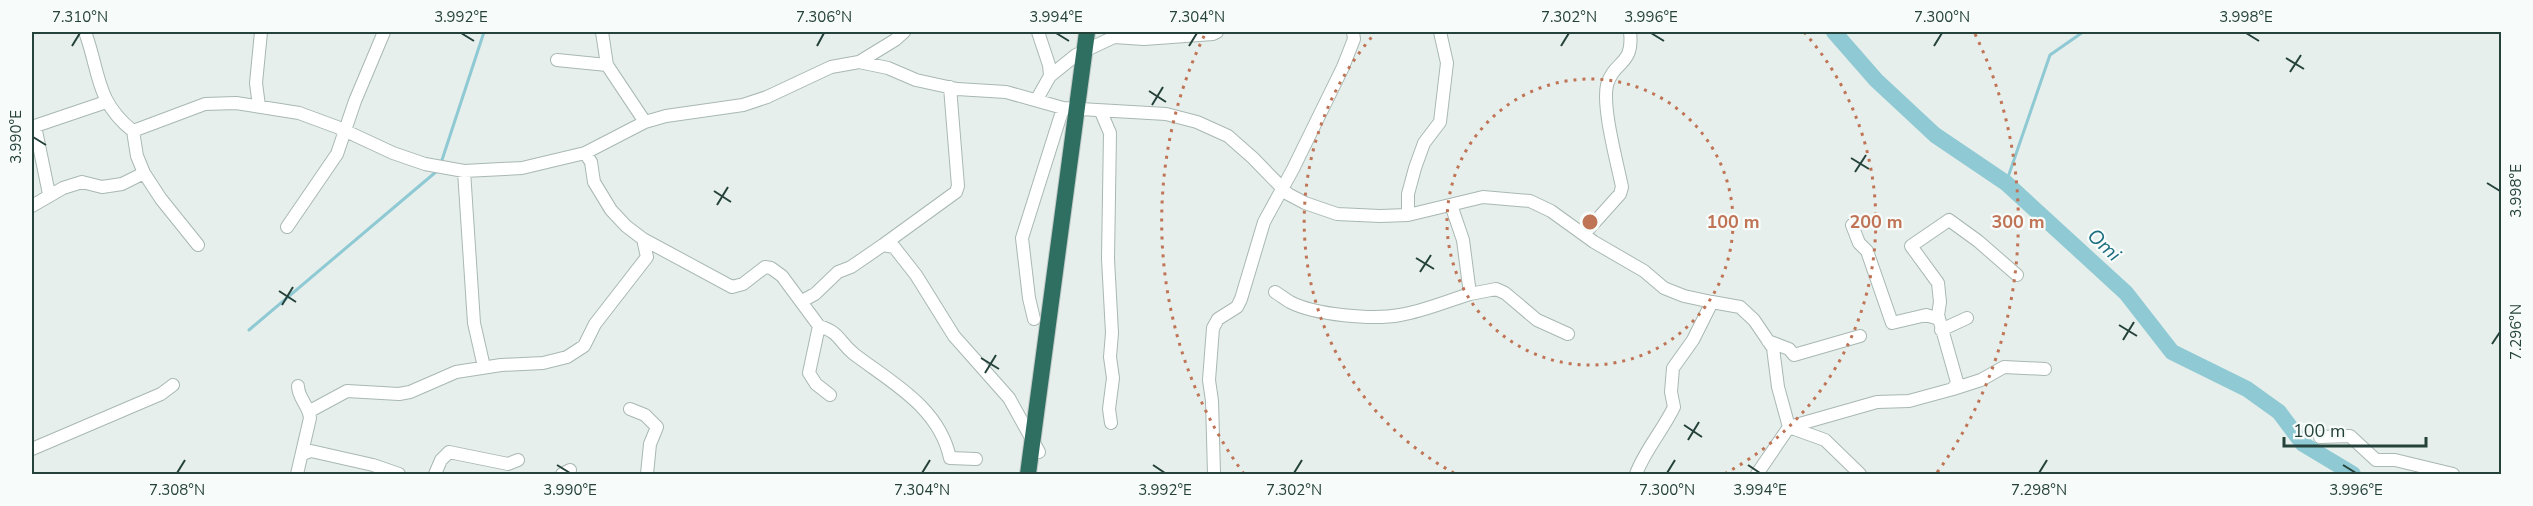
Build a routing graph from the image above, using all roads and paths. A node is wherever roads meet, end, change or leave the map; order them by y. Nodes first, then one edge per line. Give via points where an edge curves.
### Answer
1 (85, 32) edge
2 (261, 32) edge
3 (384, 32) edge
4 (602, 32) edge
5 (904, 32) edge
6 (1038, 32) edge
7 (1088, 32) edge
8 (1218, 32) edge
9 (1353, 32) edge
10 (1440, 32) edge
11 (1630, 32) edge
12 (1076, 55) junction
13 (557, 60) dead end
14 (859, 62) junction
15 (607, 65) junction
16 (1050, 76) junction
17 (950, 87) junction
18 (1037, 99) junction
19 (106, 102) junction
20 (259, 106) junction
21 (1063, 108) junction
22 (1101, 112) junction
23 (645, 122) junction
24 (133, 131) junction
25 (346, 132) junction
26 (585, 153) junction
27 (464, 171) junction
28 (144, 173) junction
29 (1282, 187) junction
30 (49, 194) junction
31 (1451, 205) junction
32 (32, 206) edge
33 (1408, 215) junction
34 (1852, 225) dead end
35 (287, 227) dead end
36 (1585, 233) junction
37 (643, 239) junction
38 (198, 244) dead end
39 (883, 245) junction
40 (2017, 275) dead end
41 (1275, 291) dead end
42 (1470, 294) junction
43 (802, 301) junction
44 (1712, 302) junction
45 (1034, 318) dead end
46 (1967, 318) dead end
47 (1940, 325) junction
48 (819, 326) junction
49 (1568, 334) dead end
50 (1860, 336) dead end
51 (1768, 341) junction
52 (484, 367) junction
53 (2045, 369) dead end
54 (172, 385) dead end
55 (298, 386) dead end
56 (1953, 389) junction
57 (830, 395) dead end
58 (630, 409) dead end
59 (310, 411) junction
60 (1111, 423) dead end
61 (1789, 427) junction
62 (2320, 437) dead end
63 (32, 450) edge
64 (1040, 452) dead end
65 (303, 454) junction
66 (976, 459) dead end
67 (518, 460) dead end
68 (297, 474) edge
69 (399, 474) edge
70 (435, 474) edge
71 (647, 474) edge
72 (1028, 474) edge
73 (1214, 474) edge
74 (1636, 474) edge
75 (1757, 474) edge
76 (1860, 474) edge
77 (2453, 474) edge

1 - 19 street
2 - 20 street via 256,83
3 - 25 street
4 - 15 street
5 - 14 street
6 - 16 street
7 - 12 street
7 - 72 highway
8 - 12 street via 1158,39 1114,37
9 - 29 street via 1343,67
10 - 33 street via 1447,63 1440,122 1424,143 1415,168 1408,194
11 - 36 street via 1628,57 1612,73 1607,86 1607,118 1622,187
12 - 16 street
13 - 15 street
14 - 17 street
14 - 23 street via 831,67 742,105
15 - 23 street
16 - 18 street
17 - 18 street
17 - 39 street via 956,192
18 - 21 street
19 - 24 street
19 - 30 street via 35,126
20 - 24 street via 205,104
20 - 25 street via 299,113
21 - 22 street
21 - 45 street via 1022,238
22 - 29 street via 1166,114 1197,122 1228,136
22 - 60 street via 1110,133
23 - 26 street
24 - 28 street via 136,156
25 - 27 street via 403,157
25 - 35 street via 337,154
26 - 27 street via 522,168
26 - 37 street via 591,162 594,182 611,210
27 - 52 street via 474,323
28 - 30 street via 122,184 102,187 82,182
28 - 38 street via 160,199
29 - 33 street via 1305,203 1337,214
29 - 73 street via 1264,222 1241,299 1213,328 1209,380
30 - 32 street
31 - 33 street
31 - 36 street via 1483,197 1530,201
31 - 42 street via 1463,240
34 - 47 street via 1867,251 1892,323 1926,315
36 - 44 street via 1665,288
37 - 43 street via 732,287 765,267 771,268
37 - 52 street via 647,257 577,352 543,363
39 - 43 street via 838,272
39 - 64 street via 894,247 905,260 954,336 1009,398
40 - 47 street via 1949,220 1911,246 1938,283
41 - 42 street via 1291,303 1366,317 1399,316
42 - 49 street via 1496,289 1537,320
43 - 48 street
44 - 51 street via 1740,308
44 - 74 street via 1694,340 1673,368 1674,407
46 - 47 street
47 - 56 street via 1957,382
48 - 57 street via 808,373
48 - 66 street via 834,331 852,352 922,406 947,444 950,458
50 - 51 street via 1794,355
51 - 61 street via 1773,348
52 - 59 street via 443,376 410,392 347,391
53 - 56 street via 2004,367
54 - 63 street via 161,394
55 - 59 street
56 - 61 street via 1909,400 1877,402
58 - 71 street via 645,415 657,427 650,444
59 - 65 street
61 - 75 street
61 - 76 street via 1825,440
62 - 77 street via 2350,436 2376,460 2396,460
65 - 68 street
65 - 69 street via 311,451
67 - 70 street via 508,464 449,452

